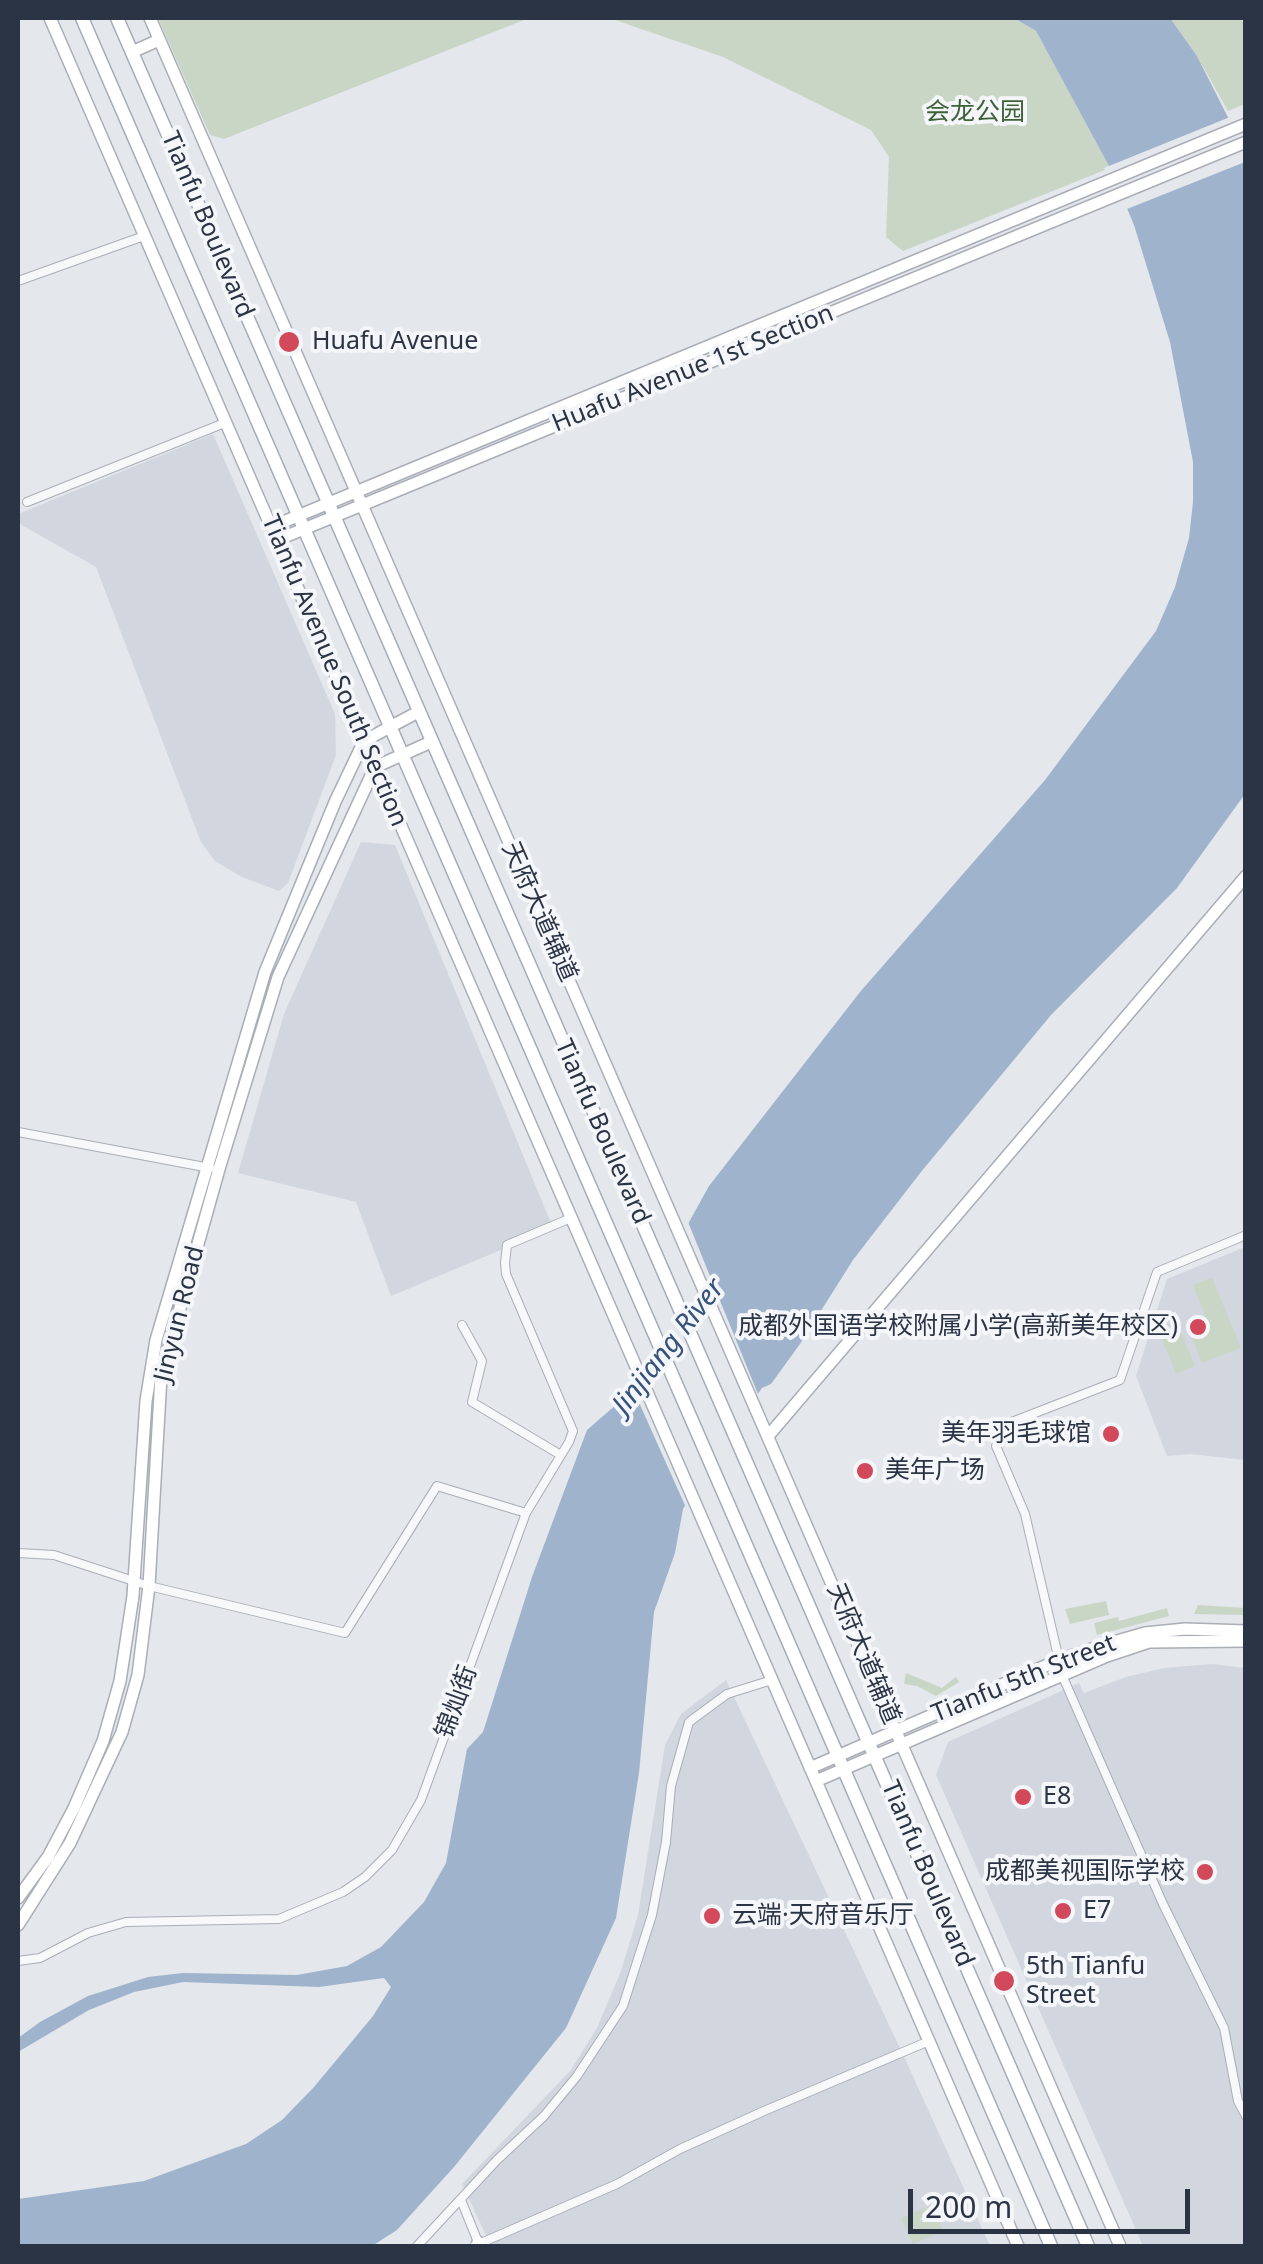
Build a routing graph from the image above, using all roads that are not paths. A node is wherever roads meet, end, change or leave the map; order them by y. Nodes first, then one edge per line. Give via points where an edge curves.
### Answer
1 (50, 18) edge
2 (81, 18) edge
3 (117, 18) edge
4 (150, 18) edge
5 (159, 40) junction
6 (132, 52) junction
7 (1246, 124) edge
8 (1246, 142) edge
9 (144, 236) junction
10 (18, 282) edge
11 (226, 422) junction
12 (356, 492) junction
13 (28, 502) dead end
14 (362, 505) junction
15 (331, 510) junction
16 (301, 522) junction
17 (271, 527) junction
18 (277, 540) junction
19 (418, 712) junction
20 (389, 725) junction
21 (364, 742) junction
22 (431, 742) junction
23 (402, 755) junction
24 (375, 767) junction
25 (1246, 876) edge
26 (18, 1132) edge
27 (212, 1168) junction
28 (571, 1218) junction
29 (1246, 1235) edge
30 (462, 1324) dead end
31 (768, 1435) junction
32 (559, 1454) junction
33 (526, 1513) junction
34 (18, 1552) edge
35 (134, 1580) junction
36 (149, 1586) junction
37 (1246, 1631) edge
38 (1246, 1641) edge
39 (1058, 1660) junction
40 (1062, 1675) junction
41 (772, 1680) junction
42 (896, 1731) junction
43 (869, 1742) junction
44 (902, 1744) junction
45 (838, 1756) junction
46 (875, 1756) junction
47 (810, 1768) junction
48 (844, 1770) junction
49 (816, 1782) junction
50 (18, 1898) edge
51 (18, 1925) edge
52 (18, 1961) edge
53 (929, 2041) junction
54 (1246, 2116) edge
55 (460, 2200) junction
56 (478, 2245) edge
57 (418, 2246) edge
58 (1018, 2246) edge
59 (1051, 2246) edge
60 (1088, 2246) edge
61 (1120, 2246) edge

1 - 9 street, Tianfu Avenue South Section
2 - 16 main road, Tianfu Boulevard
3 - 6 main road, Tianfu Boulevard
4 - 5 street, 天府大道辅道
5 - 6 street
5 - 12 street, 天府大道辅道
6 - 15 main road, Tianfu Boulevard
7 - 12 street
8 - 14 street, Huafu Avenue 1st Section
9 - 10 street
9 - 11 street, Tianfu Avenue South Section
11 - 13 street
11 - 17 street, Tianfu Avenue South Section
12 - 14 street, 天府大道辅道
12 - 15 street
14 - 15 street, Huafu Avenue 1st Section
14 - 31 street, 天府大道辅道
15 - 16 street
15 - 19 main road, Tianfu Boulevard
16 - 17 street
16 - 18 street
16 - 20 main road, Tianfu Boulevard
17 - 18 street, Tianfu Avenue South Section
18 - 21 street, Tianfu Avenue South Section
19 - 20 street
19 - 22 main road, Tianfu Boulevard
20 - 21 street
20 - 23 main road, Tianfu Boulevard
21 - 24 street, Tianfu Avenue South Section
21 - 27 street, Jinyun Road via 277,938
22 - 23 street
22 - 43 main road, Tianfu Boulevard
23 - 24 street
23 - 45 main road, Tianfu Boulevard
24 - 27 street, Jinyun Road via 278,976
24 - 28 street, Tianfu Avenue South Section
25 - 31 street
26 - 27 street
27 - 35 street, Jinyun Road via 156,1340
27 - 36 street, Jinyun Road via 162,1376
28 - 32 street, 锦灿街 via 507,1245 506,1263 572,1431
28 - 41 street, Tianfu Avenue South Section
29 - 39 street via 1157,1272 1120,1380 1004,1425 996,1446 1025,1514
30 - 32 street via 482,1361 472,1402
31 - 42 street, 天府大道辅道
32 - 33 street, 锦灿街
33 - 36 street via 437,1486 345,1632
33 - 52 street, 锦灿街 via 421,1800 392,1850 365,1877 279,1919 126,1922
34 - 35 street via 54,1555
35 - 36 street
35 - 50 street, Jinyun Road via 120,1681 103,1741 57,1840
36 - 51 street, Jinyun Road via 138,1675 122,1732 70,1843
37 - 39 street, Tianfu 5th Street via 1145,1633
38 - 40 street, Tianfu 5th Street via 1149,1642
39 - 42 street, Tianfu 5th Street
40 - 44 street, Tianfu 5th Street
40 - 54 street via 1224,2028
41 - 47 street
41 - 55 street via 727,1694 688,1722 652,1915 623,2006 544,2116
42 - 43 street, Tianfu 5th Street
42 - 44 street, 天府大道辅道
43 - 45 street, Tianfu 5th Street
43 - 46 main road, Tianfu Boulevard
44 - 46 street, Tianfu 5th Street
44 - 61 street, 天府大道辅道
45 - 47 street, Tianfu 5th Street
45 - 48 main road, Tianfu Boulevard
46 - 48 street, Tianfu 5th Street
46 - 60 main road, Tianfu Boulevard
47 - 49 street
48 - 49 street, Tianfu 5th Street
48 - 59 main road, Tianfu Boulevard
49 - 53 street
53 - 56 street
53 - 58 street
55 - 56 street
55 - 57 street

